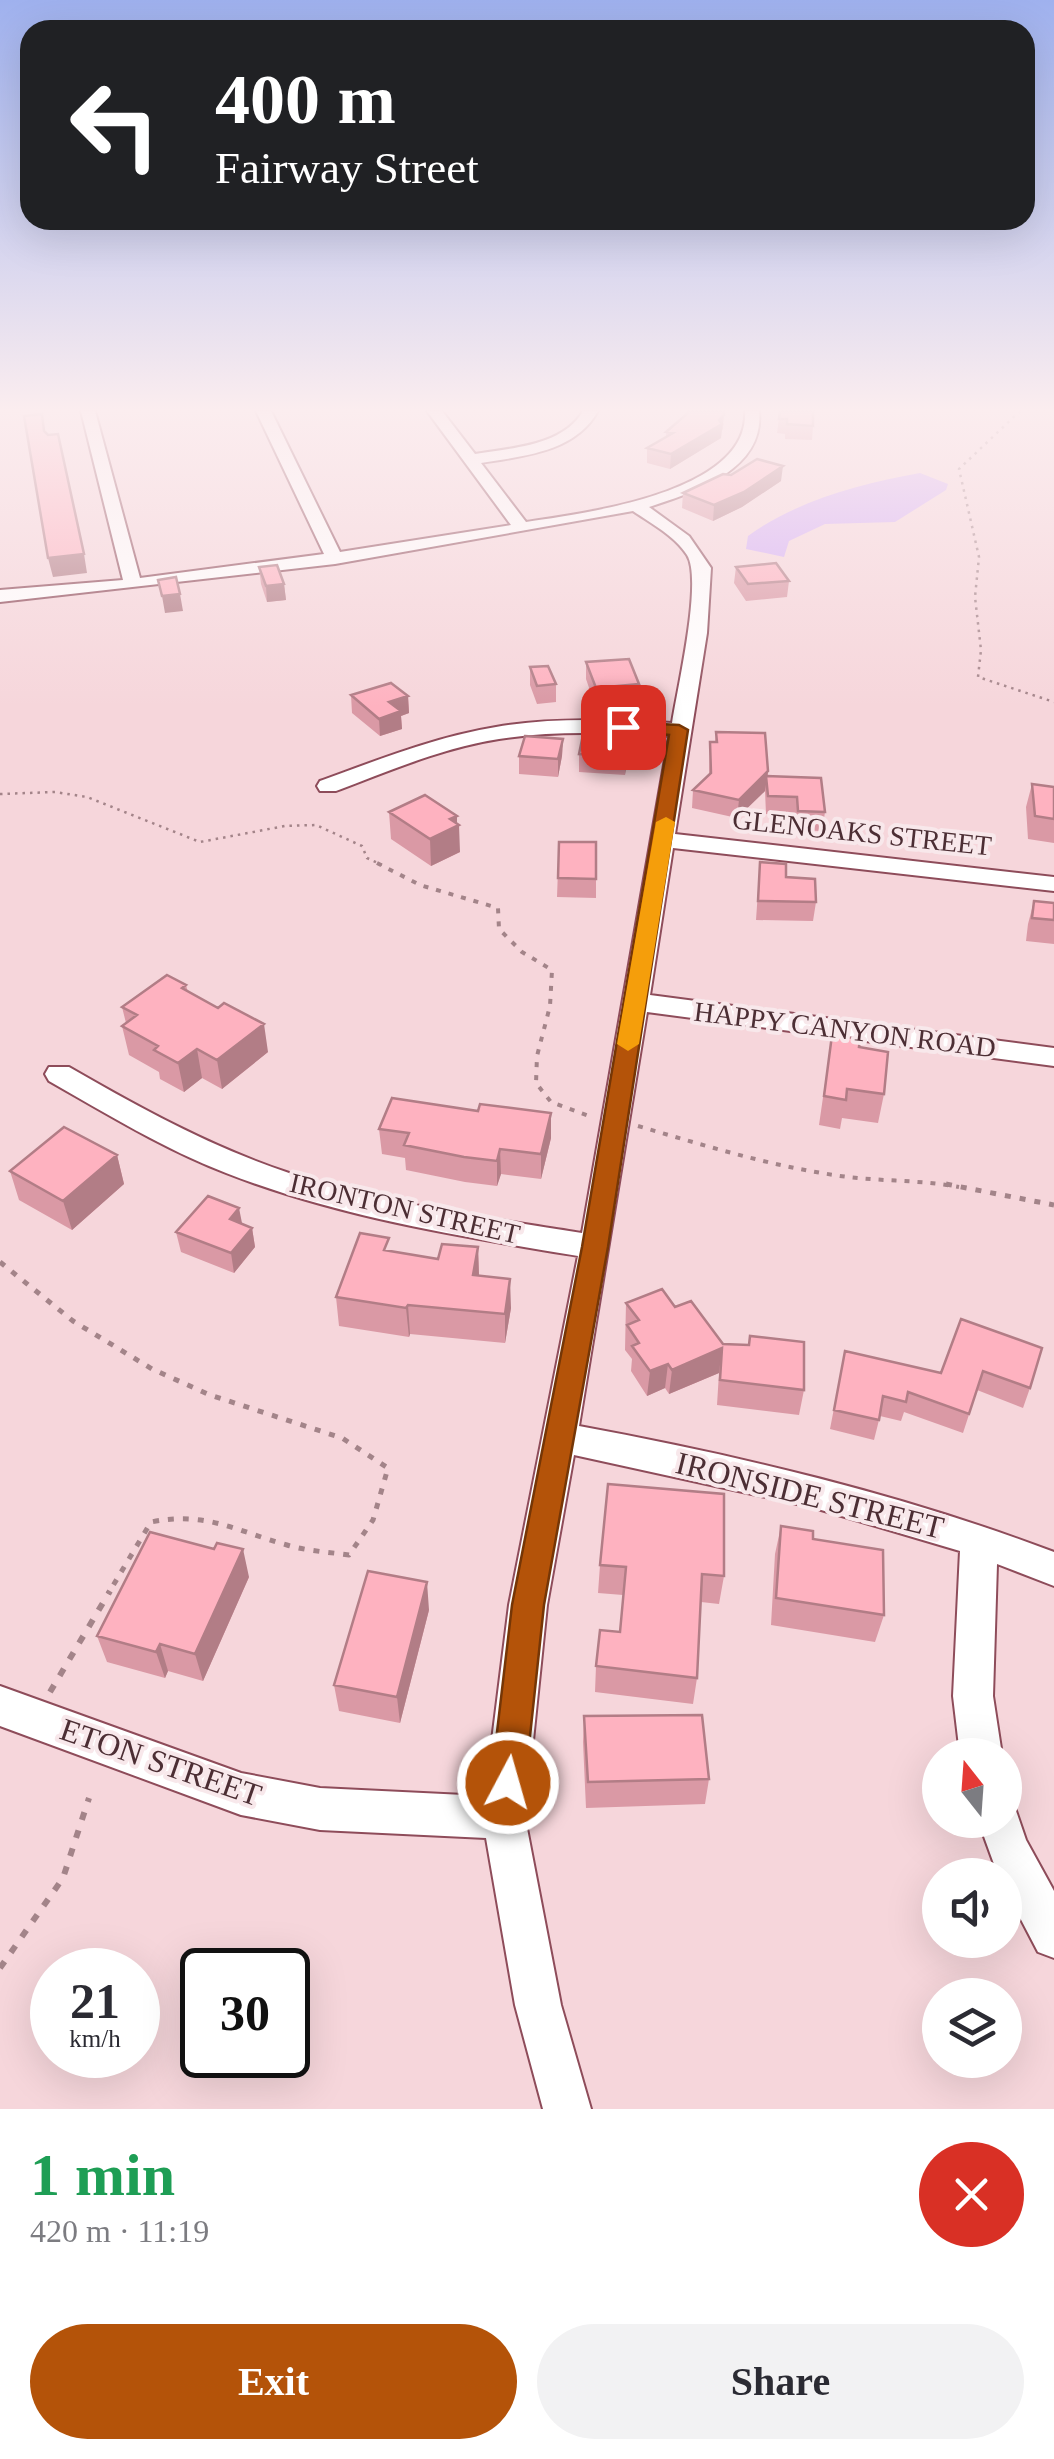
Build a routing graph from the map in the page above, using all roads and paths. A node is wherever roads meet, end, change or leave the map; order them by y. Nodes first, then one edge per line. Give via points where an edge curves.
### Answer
1 (114, 509) edge
2 (312, 509) edge
3 (508, 509) edge
4 (617, 509) edge
5 (640, 509) edge
6 (968, 509) edge
7 (522, 528) junction
8 (336, 558) junction
9 (133, 584) junction
10 (0, 596) edge
11 (1054, 702) edge
12 (679, 730) junction
13 (328, 786) dead end
14 (0, 794) edge
15 (663, 840) junction
16 (1054, 884) edge
17 (637, 1002) junction
18 (1054, 1057) edge
19 (59, 1074) dead end
20 (603, 1118) junction
21 (1054, 1204) edge
22 (595, 1247) junction
23 (0, 1262) edge
24 (562, 1438) junction
25 (979, 1539) junction
26 (1054, 1570) edge
27 (50, 1692) dead end
28 (0, 1706) edge
29 (979, 1738) edge
30 (89, 1798) dead end
31 (504, 1818) junction
32 (1004, 1838) edge
33 (1054, 1936) edge
34 (0, 1968) edge
35 (567, 2109) edge

1 - 9 street
2 - 8 street
3 - 7 street
4 - 7 street
5 - 12 street via 681,538 702,568
6 - 11 path via 979,557 978,677
7 - 8 street
8 - 9 street
9 - 10 street
12 - 13 street via 596,726 496,733
12 - 15 street
14 - 20 path via 87,796 200,842 316,825 420,885 498,908 499,929 552,970 548,1017 532,1070 535,1086 553,1104
15 - 16 street, GLENOAKS STREET
15 - 17 street
17 - 18 street, HAPPY CANYON ROAD
17 - 20 street
19 - 22 street, IRONTON STREET via 238,1166 313,1190
20 - 21 path via 838,1176 930,1181
20 - 22 street
22 - 24 street
23 - 27 path via 60,1311 184,1384 331,1430 388,1468 373,1520 350,1555 287,1546 218,1518 176,1515 151,1522
24 - 25 street, IRONSIDE STREET via 854,1501
24 - 31 street via 528,1605
25 - 26 street, IRONSIDE STREET
25 - 29 street via 973,1696
28 - 31 street, ETON STREET via 241,1794 320,1809
30 - 34 path via 63,1878
31 - 35 street via 538,2004
32 - 33 street

